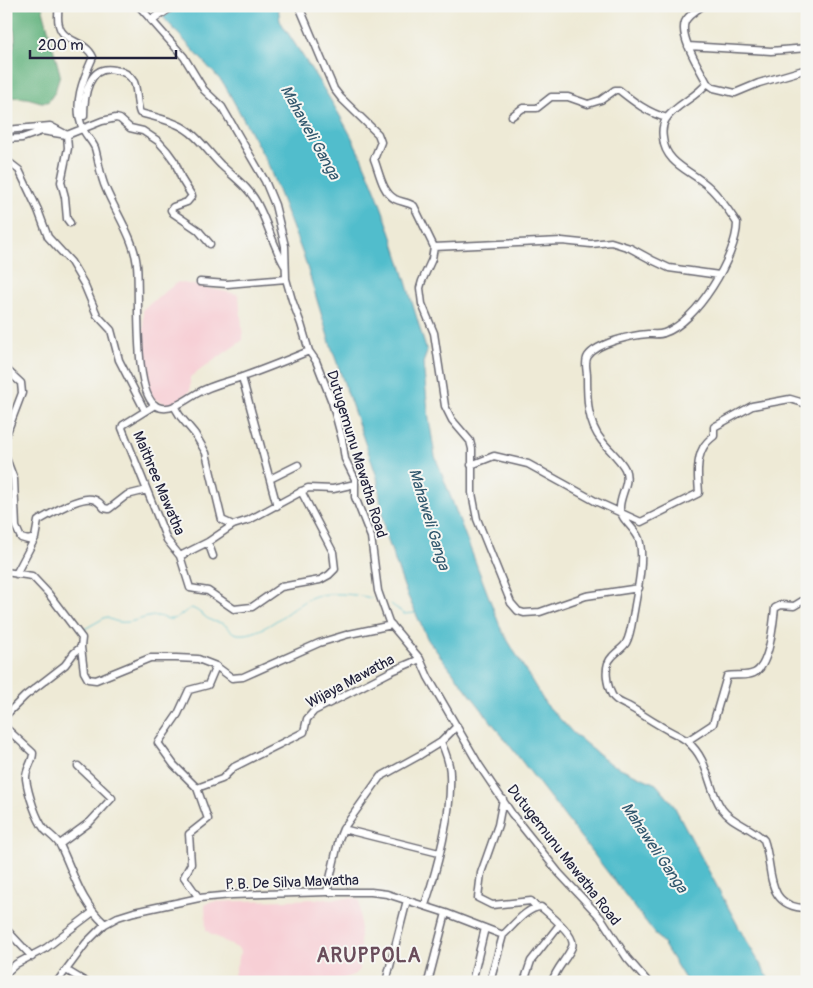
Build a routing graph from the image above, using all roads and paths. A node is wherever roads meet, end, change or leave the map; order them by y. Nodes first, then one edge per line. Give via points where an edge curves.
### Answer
1 (59, 6) edge
2 (139, 6) edge
3 (172, 6) edge
4 (299, 6) edge
5 (702, 6) edge
6 (155, 18) junction
7 (688, 46) junction
8 (807, 48) edge
9 (807, 69) edge
10 (707, 83) junction
11 (512, 116) dead end
12 (667, 118) junction
13 (6, 130) edge
14 (84, 130) junction
15 (67, 135) junction
16 (6, 139) edge
17 (6, 160) edge
18 (70, 223) dead end
19 (210, 244) dead end
20 (434, 247) junction
21 (287, 268) junction
22 (719, 275) junction
23 (286, 279) junction
24 (200, 282) dead end
25 (309, 351) junction
26 (6, 368) edge
27 (242, 377) junction
28 (807, 404) edge
29 (155, 405) junction
30 (174, 406) junction
31 (145, 412) junction
32 (6, 435) edge
33 (6, 458) edge
34 (298, 465) dead end
35 (471, 465) junction
36 (270, 479) junction
37 (355, 484) junction
38 (147, 490) junction
39 (302, 491) junction
40 (277, 506) junction
41 (621, 511) junction
42 (222, 520) junction
43 (233, 525) junction
44 (220, 532) junction
45 (35, 538) junction
46 (208, 542) junction
47 (180, 556) junction
48 (213, 556) dead end
49 (6, 572) edge
50 (16, 574) junction
51 (639, 588) junction
52 (807, 598) edge
53 (392, 625) junction
54 (81, 646) junction
55 (420, 659) junction
56 (216, 666) junction
57 (6, 714) edge
58 (457, 726) junction
59 (6, 728) edge
60 (687, 741) junction
61 (441, 742) junction
62 (78, 766) dead end
63 (197, 788) junction
64 (503, 799) junction
65 (343, 829) junction
66 (60, 844) junction
67 (439, 853) junction
68 (328, 892) junction
69 (199, 898) junction
70 (407, 900) junction
71 (425, 905) junction
72 (536, 907) junction
73 (807, 908) edge
74 (93, 912) junction
75 (446, 913) junction
76 (105, 924) junction
77 (560, 924) junction
78 (485, 928) junction
79 (6, 929) edge
80 (503, 935) junction
81 (32, 957) junction
82 (66, 970) junction
83 (6, 973) edge
84 (57, 982) edge
85 (86, 982) edge
86 (386, 982) edge
87 (428, 982) edge
88 (472, 982) edge
89 (490, 982) edge
90 (524, 982) edge
91 (552, 982) edge
92 (648, 982) edge

1 - 14 street via 57,18 61,31 90,50 93,56 81,83 79,100
2 - 6 street, Dutugemunu Mawatha Road
3 - 6 main road
4 - 20 street via 334,89 378,134 381,142 374,159 388,192 395,199 414,206
5 - 7 street via 686,21 683,30
6 - 21 street, Dutugemunu Mawatha Road via 204,90 222,107 268,188 285,246
7 - 8 street via 771,51
7 - 10 street
9 - 10 street via 735,93
10 - 12 street
11 - 12 street via 524,108 537,108 551,97 568,97 588,104 619,90 641,107
12 - 22 street via 663,140 669,157 710,187 737,224 732,246
13 - 15 street via 50,126
14 - 15 street
14 - 19 street via 116,118 158,141 175,162 192,196 187,202 173,207 173,213 198,230
14 - 21 street via 86,89 96,74 110,68 124,71 134,82 140,113 184,128 250,192
14 - 29 street via 95,148 105,188 134,248 142,380 147,396
15 - 16 street via 42,131
15 - 18 street via 68,148 61,182
17 - 31 street via 19,170 48,237 71,262 97,315 111,330 119,360
20 - 22 street via 611,242 669,268
20 - 35 street via 422,281 422,304 434,333 445,406 470,441
21 - 23 street, Dutugemunu Mawatha Road
22 - 41 street via 693,313 678,326 662,334 633,336 600,347 586,360 587,399 592,423 600,439 625,470 627,479
23 - 24 street via 227,284
23 - 25 street, Dutugemunu Mawatha Road
25 - 27 street
25 - 37 street, Dutugemunu Mawatha Road via 332,402 345,459
26 - 32 street via 21,383 22,393
27 - 30 street via 205,388
27 - 36 street
28 - 41 street via 790,399 752,406 736,414 714,428 714,436 702,449 699,493 640,522
29 - 30 street via 161,408
29 - 31 street, Maithree Mawatha
30 - 42 street via 206,453
31 - 38 street, Maithree Mawatha via 122,428
33 - 45 street via 14,479 17,533 20,538
34 - 36 street
35 - 41 street via 494,456 528,464 595,501
35 - 51 street via 477,519 510,603 518,611 540,612 586,596
36 - 40 street
37 - 39 street
37 - 53 street, Dutugemunu Mawatha Road via 355,497 371,536 378,590
38 - 45 street via 127,495 110,509 94,499 85,498 38,521
38 - 47 street, Maithree Mawatha via 167,540
39 - 40 street
39 - 47 street, Maithree Mawatha via 333,552 335,569 320,580 282,587 252,607 234,609 208,591 190,588
40 - 43 street
41 - 51 street via 639,540
42 - 43 street
42 - 44 street
43 - 44 street
44 - 46 street
45 - 50 street
46 - 47 street
46 - 48 street
49 - 50 street
50 - 54 street via 32,576 48,593 82,638
51 - 60 street via 626,644 610,659 608,685 614,698
52 - 60 street via 794,606 775,608 771,640 761,668 753,674 727,676 713,724
53 - 55 street, Dutugemunu Mawatha Road
53 - 56 street via 318,643 243,676 232,678
54 - 56 street via 88,679 96,680 150,658 198,660
54 - 57 street via 65,665
55 - 58 street, Dutugemunu Mawatha Road
55 - 63 street, Wijaya Mawatha via 314,711 307,718 304,732 234,767 222,779
56 - 63 street via 208,685 189,690 178,714 158,743
58 - 61 street
58 - 64 street, Dutugemunu Mawatha Road
59 - 66 street via 33,753 26,772 29,794 44,828
60 - 73 street via 705,763 722,809 764,840 770,876 779,895 792,906
61 - 65 street via 380,777
61 - 67 street via 448,757 450,775
62 - 66 street via 112,798 90,822
63 - 69 street via 208,819 189,834 191,864 184,877
64 - 72 street via 498,825 481,873 478,898 492,905 531,901
64 - 92 street, Dutugemunu Mawatha Road
65 - 67 street
65 - 68 street
66 - 74 street via 77,886
67 - 71 street
68 - 69 street, P. B. De Silva Mawatha
68 - 70 street, P. B. De Silva Mawatha via 371,892
69 - 76 street, P. B. De Silva Mawatha via 134,912
70 - 71 street, P. B. De Silva Mawatha
70 - 86 street
71 - 75 street, P. B. De Silva Mawatha
72 - 77 street via 541,907
72 - 80 street
74 - 76 street
74 - 81 street
75 - 78 street, P. B. De Silva Mawatha
75 - 87 street
76 - 82 street, P. B. De Silva Mawatha
77 - 90 street via 531,961
77 - 91 street via 573,940 573,945
78 - 80 street, P. B. De Silva Mawatha
78 - 88 street
79 - 81 street
80 - 89 street
81 - 83 street
82 - 84 street, P. B. De Silva Mawatha
82 - 85 street

